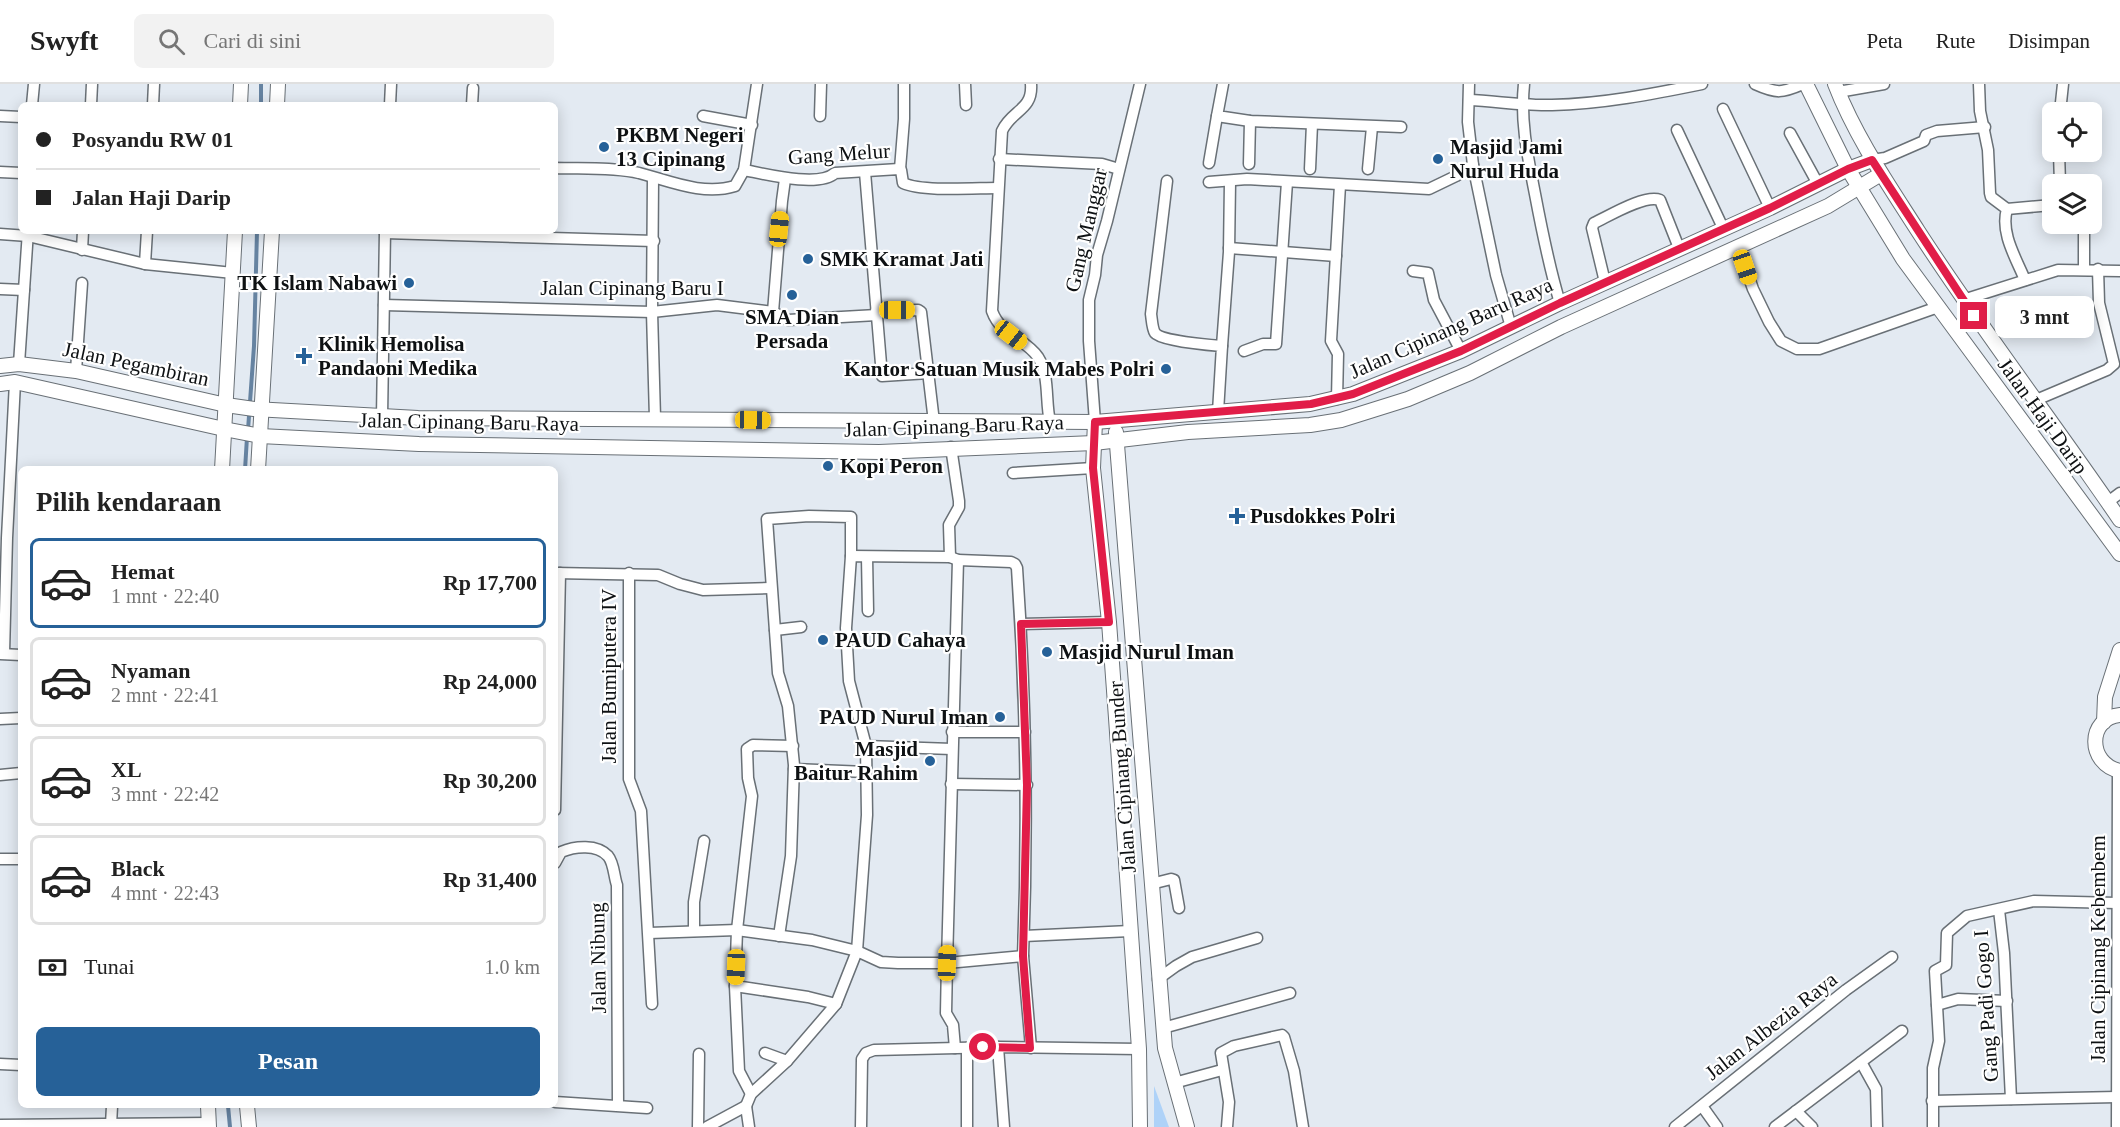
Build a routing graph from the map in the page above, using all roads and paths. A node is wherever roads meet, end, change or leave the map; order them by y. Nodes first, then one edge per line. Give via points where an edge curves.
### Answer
1 (34, 84) edge
2 (92, 84) edge
3 (154, 84) edge
4 (241, 84) edge
5 (278, 84) edge
6 (391, 84) edge
7 (757, 84) edge
8 (821, 84) edge
9 (904, 84) edge
10 (965, 84) edge
11 (1031, 84) edge
12 (1140, 84) edge
13 (1223, 84) edge
14 (1469, 84) edge
15 (1524, 84) edge
16 (1702, 84) edge
17 (1755, 84) edge
18 (1805, 84) edge
19 (1884, 84) edge
20 (1979, 84) edge
21 (2062, 84) edge
22 (473, 88) dead end
23 (1836, 88) edge
24 (1469, 100) junction
25 (32, 102) edge
26 (91, 102) edge
27 (153, 102) edge
28 (240, 102) edge
29 (277, 102) edge
30 (390, 102) edge
31 (472, 102) edge
32 (2061, 102) edge
33 (966, 105) dead end
34 (1522, 105) junction
35 (1723, 109) dead end
36 (0, 116) edge
37 (703, 116) dead end
38 (820, 116) dead end
39 (1217, 116) junction
40 (18, 117) edge
41 (1250, 121) junction
42 (1311, 124) junction
43 (752, 125) junction
44 (1372, 127) junction
45 (1401, 127) dead end
46 (1984, 127) junction
47 (1677, 130) dead end
48 (1790, 133) dead end
49 (999, 159) junction
50 (1879, 159) junction
51 (1209, 163) dead end
52 (1249, 164) dead end
53 (1473, 165) junction
54 (558, 168) edge
55 (900, 169) junction
56 (1119, 169) junction
57 (1310, 169) dead end
58 (1368, 169) dead end
59 (1848, 169) junction
60 (744, 170) junction
61 (0, 172) edge
62 (865, 172) junction
63 (18, 173) edge
64 (1881, 174) junction
65 (653, 178) junction
66 (785, 179) junction
67 (1167, 181) dead end
68 (1209, 182) dead end
69 (1230, 182) junction
70 (1287, 182) junction
71 (1818, 184) junction
72 (1341, 185) junction
73 (1860, 187) junction
74 (998, 188) junction
75 (2042, 206) edge
76 (1770, 208) junction
77 (2007, 209) junction
78 (1723, 228) junction
79 (18, 233) edge
80 (0, 234) edge
81 (28, 234) edge
82 (31, 234) edge
83 (83, 234) edge
84 (147, 234) edge
85 (235, 234) edge
86 (272, 234) edge
87 (385, 234) edge
88 (445, 234) edge
89 (2084, 234) edge
90 (654, 241) junction
91 (1738, 246) junction
92 (1229, 248) junction
93 (1679, 249) junction
94 (82, 250) junction
95 (1282, 252) junction
96 (1336, 256) junction
97 (145, 264) junction
98 (2084, 269) junction
99 (2098, 269) junction
100 (1413, 271) dead end
101 (2120, 271) edge
102 (233, 273) junction
103 (2025, 280) junction
104 (1605, 282) junction
105 (82, 283) dead end
106 (0, 289) edge
107 (24, 290) junction
108 (1575, 296) junction
109 (1962, 300) junction
110 (384, 305) junction
111 (1556, 305) junction
112 (1938, 307) junction
113 (652, 312) junction
114 (773, 312) junction
115 (877, 313) junction
116 (1584, 316) junction
117 (1511, 327) junction
118 (1561, 327) junction
119 (1222, 346) junction
120 (1244, 351) dead end
121 (1461, 351) junction
122 (19, 364) junction
123 (0, 366) edge
124 (76, 371) junction
125 (928, 373) junction
126 (15, 382) junction
127 (0, 384) edge
128 (1337, 399) junction
129 (2036, 400) junction
130 (231, 406) junction
131 (258, 409) junction
132 (1218, 412) junction
133 (382, 417) junction
134 (655, 418) junction
135 (1116, 420) junction
136 (934, 422) junction
137 (1050, 422) junction
138 (1095, 422) junction
139 (228, 430) junction
140 (255, 435) junction
141 (1117, 441) junction
142 (1094, 443) junction
143 (951, 447) junction
144 (223, 466) edge
145 (258, 466) edge
146 (1093, 468) junction
147 (1013, 473) dead end
148 (10, 490) edge
149 (2120, 494) edge
150 (2108, 502) junction
151 (2120, 520) edge
152 (3, 538) edge
153 (2120, 554) edge
154 (850, 556) junction
155 (867, 557) junction
156 (954, 558) junction
157 (558, 573) edge
158 (629, 573) junction
159 (771, 588) junction
160 (3, 596) edge
161 (868, 611) dead end
162 (1109, 622) junction
163 (1021, 624) junction
164 (801, 627) dead end
165 (775, 630) junction
166 (2120, 650) edge
167 (2, 653) edge
168 (18, 655) edge
169 (2115, 667) junction
170 (2120, 684) edge
171 (2120, 715) edge
172 (18, 718) edge
173 (1116, 718) junction
174 (1140, 718) junction
175 (0, 719) edge
176 (2104, 722) junction
177 (952, 732) junction
178 (1025, 732) junction
179 (793, 746) junction
180 (866, 746) junction
181 (952, 749) junction
182 (1143, 761) junction
183 (1119, 765) junction
184 (794, 769) junction
185 (2119, 771) edge
186 (866, 772) junction
187 (18, 773) edge
188 (0, 775) edge
189 (951, 784) junction
190 (1027, 785) junction
191 (704, 841) dead end
192 (558, 857) edge
193 (0, 859) edge
194 (18, 859) edge
195 (1151, 884) junction
196 (2118, 903) junction
197 (1179, 908) dead end
198 (1999, 910) junction
199 (737, 930) junction
200 (694, 931) junction
201 (1130, 931) junction
202 (649, 933) junction
203 (779, 936) junction
204 (1024, 936) junction
205 (1257, 938) dead end
206 (856, 951) junction
207 (1023, 956) junction
208 (1892, 957) dead end
209 (947, 963) junction
210 (1158, 979) junction
211 (735, 986) junction
212 (1290, 993) dead end
213 (2007, 1001) junction
214 (652, 1004) dead end
215 (836, 1004) junction
216 (1937, 1005) junction
217 (1163, 1029) junction
218 (1902, 1031) dead end
219 (998, 1047) junction
220 (955, 1048) junction
221 (967, 1048) junction
222 (1030, 1048) junction
223 (1139, 1049) junction
224 (765, 1053) dead end
225 (699, 1054) dead end
226 (787, 1061) junction
227 (1861, 1062) junction
228 (0, 1064) edge
229 (18, 1065) edge
230 (1222, 1070) junction
231 (1174, 1083) junction
232 (752, 1094) junction
233 (2117, 1097) junction
234 (2011, 1099) junction
235 (1932, 1101) junction
236 (558, 1102) edge
237 (618, 1105) junction
238 (746, 1106) junction
239 (1702, 1106) junction
240 (112, 1108) edge
241 (208, 1108) edge
242 (248, 1108) edge
243 (647, 1108) dead end
244 (1796, 1111) junction
245 (0, 1125) edge
246 (111, 1125) junction
247 (209, 1125) edge
248 (249, 1127) edge
249 (698, 1127) edge
250 (707, 1127) edge
251 (749, 1127) edge
252 (861, 1127) edge
253 (967, 1127) edge
254 (1004, 1127) edge
255 (1140, 1127) edge
256 (1187, 1127) edge
257 (1227, 1127) edge
258 (1304, 1127) edge
259 (1675, 1127) edge
260 (1717, 1127) edge
261 (1775, 1127) edge
262 (1812, 1127) edge
263 (1878, 1127) edge
264 (1933, 1127) edge
265 (2117, 1127) edge

1 - 25 street
2 - 26 street
3 - 27 street
4 - 28 main road
5 - 29 main road
6 - 30 street
7 - 43 street
8 - 38 street
9 - 55 street
10 - 33 street
11 - 49 street via 1028,104 1008,120 1002,131
12 - 56 street, Gang Manggar
13 - 39 street
14 - 24 street
15 - 34 street
16 - 34 street via 1584,104
17 - 18 street via 1779,93
18 - 59 main road, Jalan Haji Darip
19 - 23 street
20 - 46 street
21 - 32 street
22 - 31 street
23 - 50 main road, Jalan Haji Darip
24 - 34 street
24 - 53 street
34 - 111 street
35 - 76 street
36 - 40 street
37 - 43 street
39 - 41 street
39 - 51 street
41 - 42 street
41 - 52 street
42 - 44 street
42 - 57 street
43 - 60 street
44 - 45 street
44 - 58 street
46 - 50 street via 1937,131 1926,135 1924,141
46 - 77 street via 1991,197
47 - 78 street
48 - 71 street
49 - 56 street
49 - 74 street
50 - 59 main road, Jalan Cipinang Baru Raya
50 - 64 main road, Jalan Haji Darip
53 - 72 street via 1429,189
53 - 117 street
54 - 65 street via 638,173
55 - 62 street, Gang Melur
55 - 74 street, Gang Melur via 903,183 908,185
56 - 138 street, Gang Manggar via 1089,300
59 - 71 main road, Jalan Cipinang Baru Raya
59 - 73 main road, Jalan Haji Darip
60 - 65 street via 735,186 723,189 694,188
60 - 66 street, Gang Melur
61 - 63 street
62 - 66 street, Gang Melur via 835,173 828,179
62 - 115 street
64 - 73 main road, Jalan Cipinang Baru Raya
64 - 109 main road, Jalan Haji Darip
65 - 90 street
66 - 114 street
67 - 119 street via 1151,314 1154,331 1157,336 1171,340
68 - 69 street
69 - 70 street
69 - 92 street
70 - 72 street
70 - 95 street
71 - 76 main road, Jalan Cipinang Baru Raya
72 - 96 street
73 - 91 main road, Jalan Cipinang Baru Raya via 1828,206
73 - 112 main road, Jalan Haji Darip via 1903,259
74 - 137 street via 992,311 998,324 1032,350 1044,369
75 - 77 street
76 - 78 main road, Jalan Cipinang Baru Raya
77 - 103 street via 2007,234
78 - 93 main road, Jalan Cipinang Baru Raya
79 - 80 street
81 - 107 street
82 - 94 street
83 - 94 street
84 - 97 street
85 - 102 main road
86 - 131 main road
87 - 110 street
88 - 90 street
89 - 98 street
90 - 113 street
91 - 112 street via 1769,322 1781,341 1797,349 1819,349
91 - 116 main road, Jalan Cipinang Baru Raya
92 - 95 street
92 - 119 street
93 - 104 main road, Jalan Cipinang Baru Raya
93 - 104 street via 1660,200 1636,203 1594,223 1592,228
94 - 97 street
95 - 96 street
95 - 120 street via 1276,344
96 - 128 street via 1331,341 1338,354
97 - 102 street
98 - 99 street
98 - 103 street via 2058,270
99 - 101 street
99 - 129 street via 2099,303 2114,364
100 - 121 street via 1428,273 1434,300
102 - 130 main road
103 - 109 street
104 - 108 main road, Jalan Cipinang Baru Raya
105 - 124 street
106 - 107 street
107 - 122 street
108 - 111 main road, Jalan Cipinang Baru Raya
108 - 116 main road
109 - 129 main road, Jalan Haji Darip
110 - 113 street, Jalan Cipinang Baru I
110 - 133 street
111 - 117 main road, Jalan Cipinang Baru Raya
111 - 118 main road
112 - 153 main road, Jalan Haji Darip
113 - 114 street, Jalan Cipinang Baru I via 717,305
113 - 134 street
114 - 115 street, Jalan Cipinang Baru I via 788,320
115 - 125 street, Jalan Cipinang Baru I via 921,312
115 - 125 street via 882,376
116 - 118 main road, Jalan Cipinang Baru Raya
117 - 121 main road, Jalan Cipinang Baru Raya
118 - 141 main road, Jalan Cipinang Baru Raya via 1428,391 1341,420
119 - 132 street
121 - 128 main road, Jalan Cipinang Baru Raya
122 - 123 main road, Jalan Pegambiran
122 - 124 main road, Jalan Pegambiran
124 - 130 main road, Jalan Pegambiran
125 - 136 street
126 - 127 main road, Jalan Pegambiran
126 - 139 main road, Jalan Pegambiran
126 - 148 street
128 - 132 main road, Jalan Cipinang Baru Raya
129 - 150 main road, Jalan Haji Darip
130 - 131 main road, Jalan Pegambiran
130 - 139 main road
131 - 133 main road, Jalan Cipinang Baru Raya
131 - 140 main road
132 - 135 main road, Jalan Cipinang Baru Raya
133 - 134 main road, Jalan Cipinang Baru Raya
134 - 136 main road, Jalan Cipinang Baru Raya
135 - 138 main road, Jalan Cipinang Baru Raya
135 - 141 main road, Jalan Cipinang Bunder
136 - 137 main road, Jalan Cipinang Baru Raya
137 - 138 main road, Jalan Cipinang Baru Raya
138 - 142 main road, Jalan Cipinang Bunder
139 - 140 main road, Jalan Pegambiran
139 - 144 main road
140 - 143 main road, Jalan Cipinang Baru Raya via 499,446 879,452
140 - 145 main road
141 - 142 main road, Jalan Cipinang Baru Raya
141 - 174 main road, Jalan Cipinang Bunder
142 - 143 main road, Jalan Cipinang Baru Raya
142 - 146 main road, Jalan Cipinang Bunder
143 - 156 street via 959,501 949,525
146 - 147 street
146 - 162 main road, Jalan Cipinang Bunder
148 - 152 street
149 - 150 street
150 - 151 main road, Jalan Haji Darip
152 - 160 street
154 - 155 street
154 - 159 street via 851,517 769,518 766,522
154 - 180 street via 846,628 849,681
155 - 156 street
155 - 161 street
156 - 163 street via 1015,564
156 - 177 street
157 - 158 street
158 - 159 street via 658,575 703,590
158 - 202 street, Jalan Bumiputera IV via 629,779 641,811
159 - 165 street
160 - 167 street
162 - 163 street
162 - 173 main road, Jalan Cipinang Bunder
163 - 178 street
164 - 165 street
165 - 179 street via 778,673 788,706
166 - 169 main road
167 - 168 street
169 - 170 main road
169 - 176 main road via 2105,697
171 - 176 main road
172 - 175 street
173 - 174 main road via 1126,728 1134,726
173 - 183 main road, Jalan Cipinang Bunder
174 - 182 main road, Jalan Cipinang Bunder
176 - 185 main road via 2097,732 2098,756 2106,766
177 - 178 street
177 - 181 street
178 - 190 street
179 - 184 street
179 - 199 street via 753,745 747,749 752,796
180 - 181 street
180 - 186 street
181 - 189 street
182 - 183 main road via 1130,753
182 - 195 main road, Jalan Cipinang Bunder
183 - 201 main road, Jalan Cipinang Bunder
184 - 186 street
184 - 203 street via 791,856
185 - 196 street, Jalan Cipinang Kebembem
186 - 206 street via 867,815
187 - 188 street
189 - 190 street
189 - 209 street
190 - 204 street
191 - 200 street via 694,902
192 - 237 street, Jalan Nibung via 561,852 587,847 610,858 616,885
193 - 194 street
195 - 197 street via 1174,880
195 - 210 main road, Jalan Cipinang Bunder
196 - 198 street via 2034,901
196 - 233 street, Jalan Cipinang Kebembem
198 - 213 street, Gang Padi Gogo I
198 - 216 street via 1967,916 1947,933 1946,963 1935,971
199 - 200 street
199 - 203 street
199 - 211 street
200 - 202 street
201 - 204 street
201 - 223 main road, Jalan Cipinang Bunder
202 - 214 street
203 - 206 street
204 - 207 street
205 - 210 street via 1192,957
206 - 209 street via 881,962
206 - 215 street
207 - 209 street
207 - 222 street
208 - 239 street, Jalan Albezia Raya
209 - 220 street via 946,1012
210 - 217 main road, Jalan Cipinang Bunder
211 - 215 street
211 - 232 street via 739,1071
212 - 217 street
213 - 216 street via 1959,999
213 - 234 street, Gang Padi Gogo I
215 - 226 street
216 - 235 street via 1939,1041
217 - 231 main road, Jalan Cipinang Bunder
218 - 227 street
219 - 221 street
219 - 222 street
219 - 254 street
220 - 221 street
220 - 252 street via 866,1053 860,1068
221 - 253 street
222 - 223 street
223 - 255 main road, Jalan Cipinang Bunder
224 - 226 street
225 - 249 street
226 - 232 street
227 - 244 street
227 - 263 street via 1876,1089
228 - 229 street
230 - 231 street
230 - 257 street via 1229,1102
230 - 258 street via 1223,1050 1283,1035
231 - 256 main road, Jalan Cipinang Bunder
232 - 238 street
233 - 234 street
233 - 265 street, Jalan Cipinang Kebembem
234 - 235 street
235 - 264 street
236 - 237 street
237 - 243 street
238 - 250 street
238 - 251 street
239 - 259 street, Jalan Albezia Raya
239 - 260 street
240 - 246 street
241 - 247 main road
242 - 248 main road
244 - 261 street
244 - 262 street
245 - 246 street
246 - 247 street

